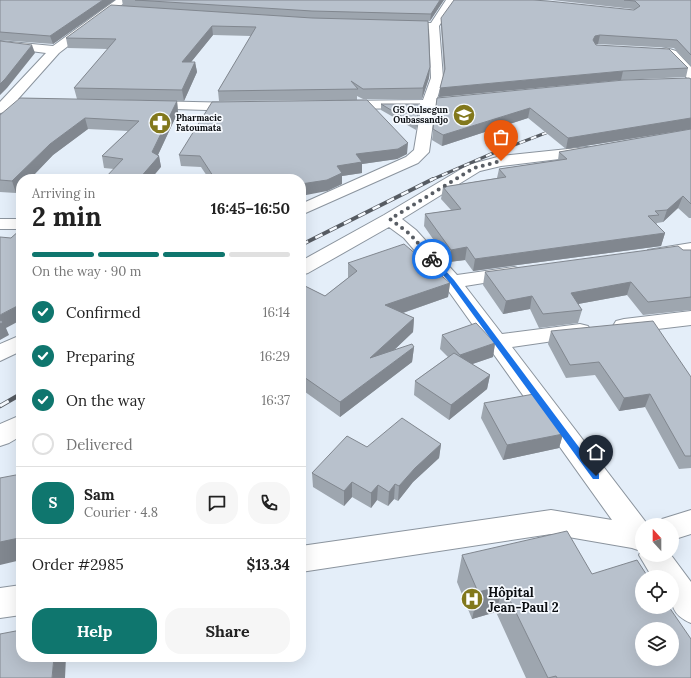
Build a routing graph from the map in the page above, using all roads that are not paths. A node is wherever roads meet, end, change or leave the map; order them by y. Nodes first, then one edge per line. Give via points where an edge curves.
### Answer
1 (452, 0) edge
2 (124, 6) edge
3 (388, 25) edge
4 (434, 26) junction
5 (0, 44) edge
6 (55, 50) junction
7 (651, 51) edge
8 (688, 80) edge
9 (483, 99) edge
10 (55, 104) edge
11 (429, 104) junction
12 (134, 105) edge
13 (4, 106) edge
14 (251, 106) edge
15 (329, 106) edge
16 (600, 150) edge
17 (306, 208) edge
18 (390, 219) junction
19 (0, 224) edge
20 (16, 224) edge
21 (691, 249) edge
22 (637, 257) edge
23 (306, 266) edge
24 (529, 271) edge
25 (452, 282) junction
26 (691, 318) edge
27 (496, 342) junction
28 (16, 345) edge
29 (0, 353) edge
30 (16, 427) edge
31 (0, 436) edge
32 (691, 522) edge
33 (679, 526) edge
34 (635, 529) edge
35 (635, 540) edge
36 (306, 557) edge
37 (679, 591) edge
38 (16, 601) edge
39 (0, 603) edge
40 (691, 608) edge

1 - 4 street
2 - 6 street via 109,10
3 - 4 street
4 - 11 street via 437,78
5 - 6 street
6 - 13 street
7 - 8 street via 672,54
9 - 11 street
10 - 13 street
11 - 15 street
11 - 17 street via 421,152 412,160
12 - 14 street
16 - 18 street via 501,161 474,168
18 - 23 street
18 - 25 street via 410,234
19 - 20 street
21 - 22 street
24 - 25 street
25 - 27 street
26 - 27 street
27 - 34 street
28 - 29 street
30 - 31 street
32 - 33 street
35 - 36 street via 550,522
37 - 40 street
38 - 39 street

